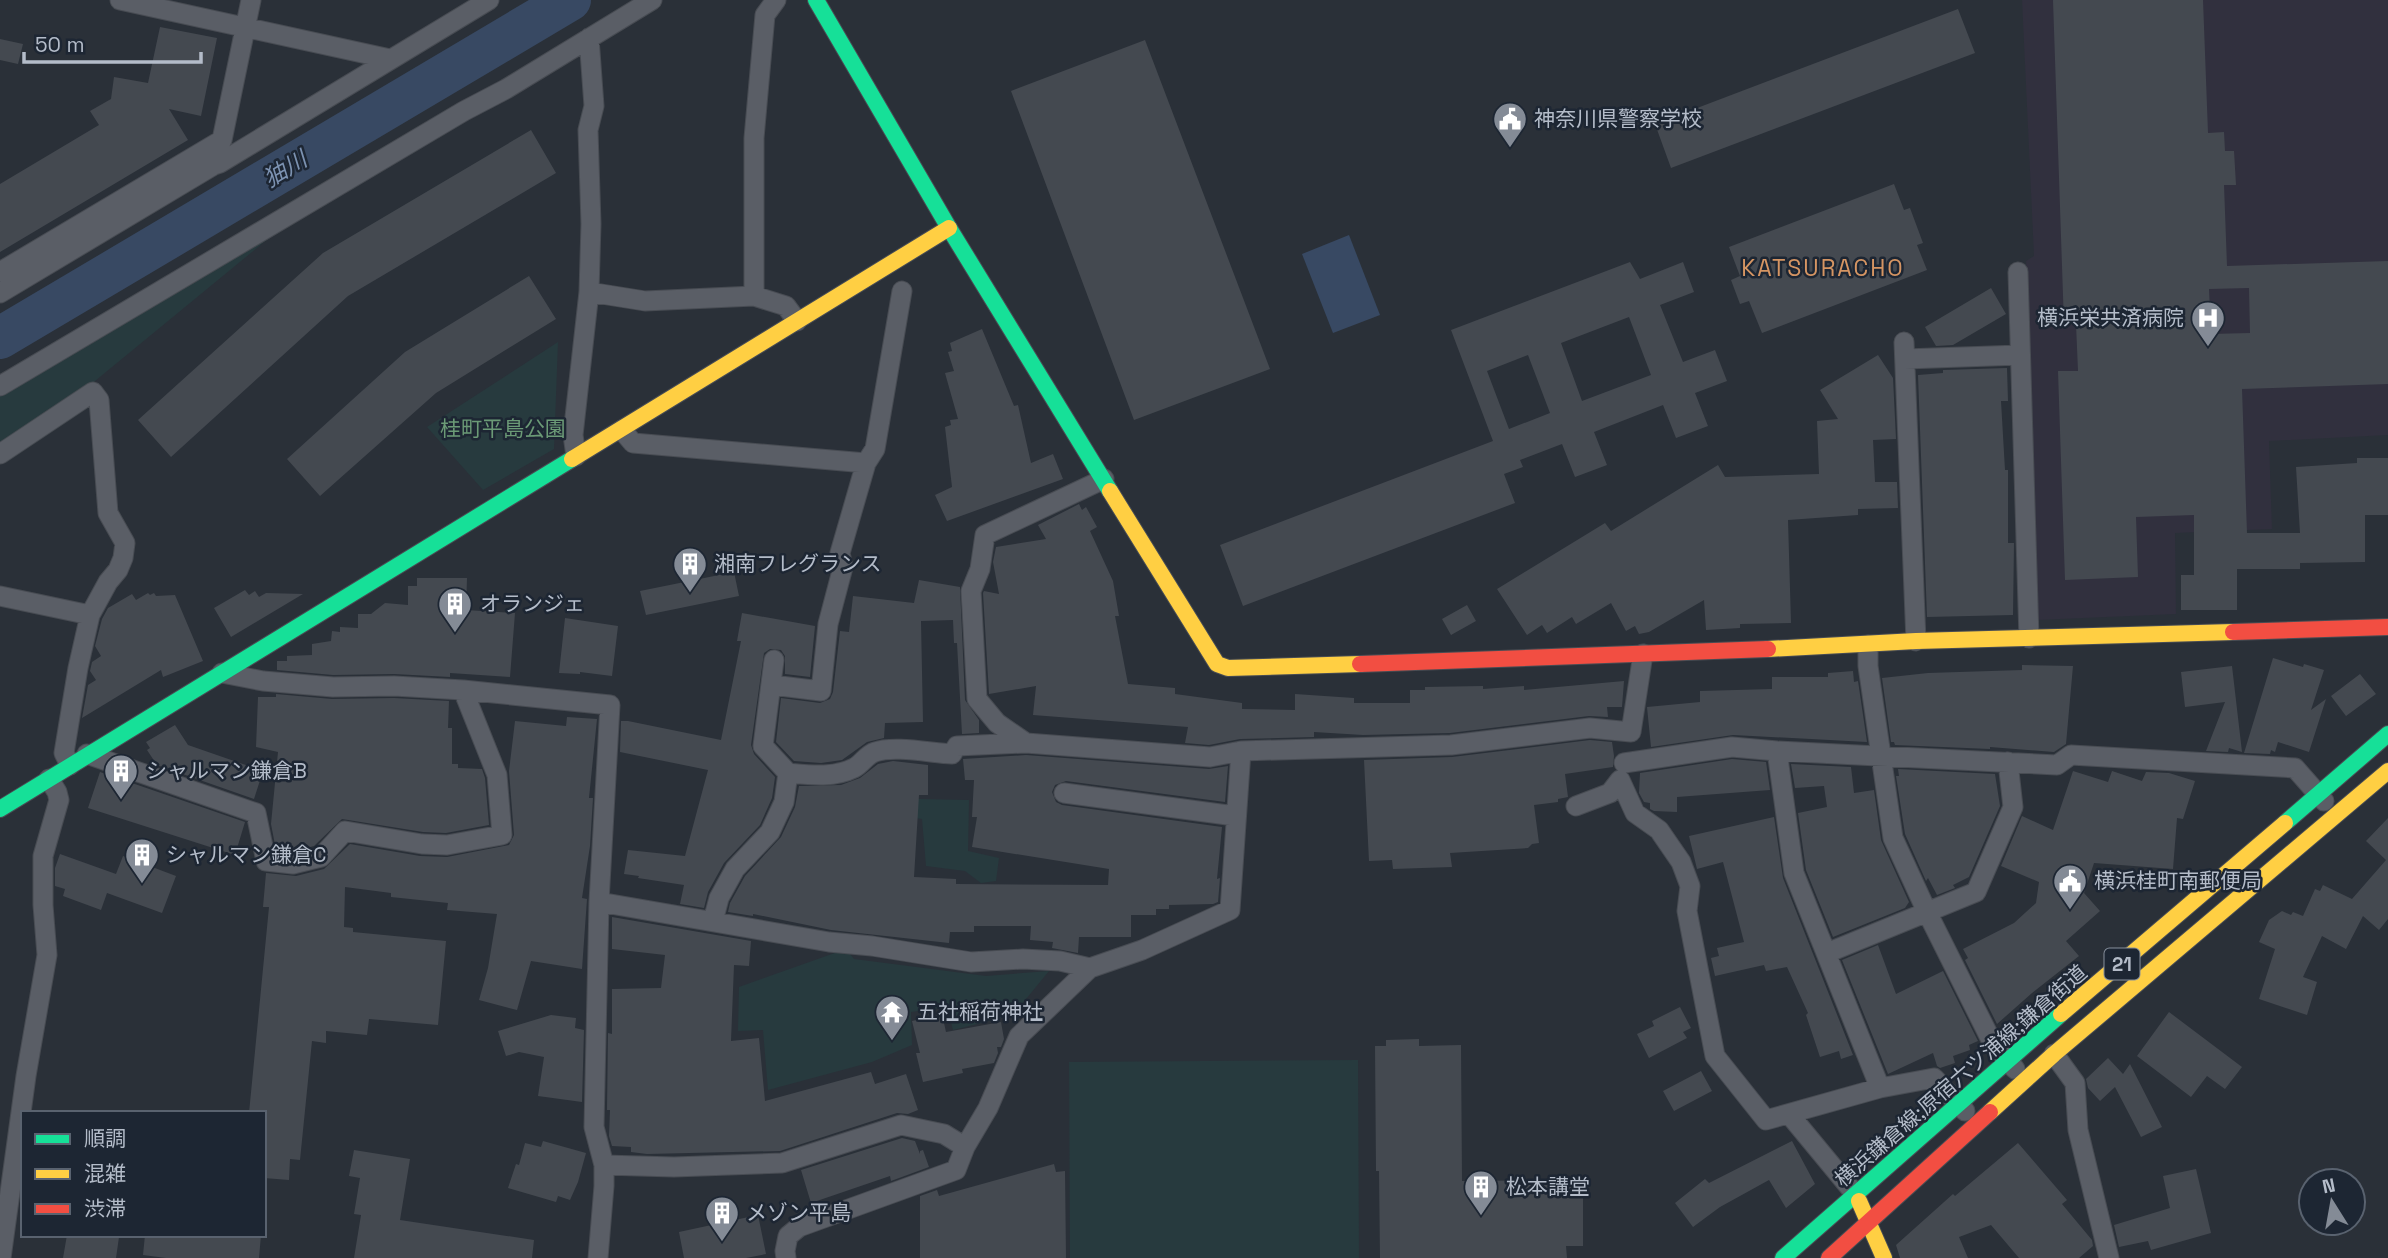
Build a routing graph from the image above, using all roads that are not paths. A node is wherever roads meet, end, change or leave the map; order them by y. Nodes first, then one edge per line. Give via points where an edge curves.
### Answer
1 (120, 0) edge
2 (251, 0) edge
3 (489, 0) edge
4 (652, 0) edge
5 (776, 0) edge
6 (816, 0) edge
7 (245, 27) junction
8 (589, 38) junction
9 (390, 59) junction
10 (949, 228) junction
11 (0, 272) edge
12 (2018, 272) dead end
13 (902, 291) dead end
14 (589, 292) junction
15 (0, 293) edge
16 (754, 296) junction
17 (797, 321) junction
18 (2020, 355) junction
19 (0, 386) edge
20 (622, 430) junction
21 (0, 454) edge
22 (576, 456) junction
23 (866, 463) junction
24 (1104, 479) junction
25 (0, 596) edge
26 (90, 615) junction
27 (2388, 627) edge
28 (2029, 638) junction
29 (1916, 641) junction
30 (1868, 645) junction
31 (1643, 654) junction
32 (774, 660) dead end
33 (222, 673) junction
34 (772, 685) junction
35 (463, 690) junction
36 (1631, 732) junction
37 (2388, 734) edge
38 (1026, 743) junction
39 (1241, 751) junction
40 (1777, 751) junction
41 (1880, 757) junction
42 (79, 759) junction
43 (2008, 762) junction
44 (1622, 771) junction
45 (2388, 771) edge
46 (788, 773) junction
47 (49, 779) junction
48 (1064, 793) dead end
49 (2318, 794) junction
50 (1576, 806) dead end
51 (0, 809) edge
52 (1235, 816) junction
53 (2337, 816) junction
54 (599, 902) junction
55 (1927, 912) junction
56 (713, 921) junction
57 (1827, 953) junction
58 (1090, 968) junction
59 (2054, 1054) junction
60 (2009, 1061) junction
61 (2025, 1080) junction
62 (1880, 1088) junction
63 (1958, 1104) junction
64 (21, 1111) edge
65 (21, 1112) edge
66 (1789, 1114) junction
67 (1978, 1125) junction
68 (965, 1147) junction
69 (604, 1165) junction
70 (1856, 1195) junction
71 (1869, 1221) junction
72 (1, 1258) edge
73 (598, 1258) edge
74 (786, 1258) edge
75 (1783, 1258) edge
76 (1829, 1258) edge
77 (1884, 1258) edge
78 (2109, 1258) edge

1 - 7 street
2 - 7 street
3 - 9 street
4 - 8 street
5 - 16 street via 765,15 754,138
6 - 10 street
7 - 9 street
7 - 11 street via 222,141
8 - 14 street via 594,107 588,130
8 - 19 street
9 - 15 street
10 - 17 street
10 - 24 street
12 - 18 street
13 - 23 street via 875,449
14 - 16 street via 645,301
14 - 22 street via 573,435
16 - 17 street via 786,306
17 - 20 street
18 - 28 street
18 - 29 street via 1904,350
20 - 22 street
20 - 23 street via 633,443
21 - 26 street via 93,393 99,400 108,513 125,543 118,570
22 - 33 street
23 - 34 street via 840,553 843,567 828,624 821,691
24 - 31 street via 1209,654 1228,668
24 - 38 street via 985,535 971,591 977,698 997,723
25 - 26 street
26 - 42 street via 64,753
27 - 28 street
28 - 29 street
29 - 30 street
30 - 31 street
30 - 41 street
31 - 36 street
32 - 34 street
33 - 35 street via 333,687
33 - 42 street
34 - 46 street via 763,746
35 - 42 street via 497,775 502,835 447,845 345,831 321,857 293,864 266,862 256,813
35 - 54 street via 610,705
36 - 39 street via 1590,728 1451,745
36 - 44 street
37 - 49 street, 横浜鎌倉線;原宿六ツ浦線;鎌倉街道 / 21
38 - 39 street via 1210,757
38 - 46 street via 957,746 952,754 886,750 841,772
39 - 52 street
40 - 41 street
40 - 44 street via 1732,747
40 - 57 street via 1794,873
41 - 43 street
41 - 55 street via 1893,838
42 - 47 street
43 - 49 street via 2057,765 2071,755 2295,768
43 - 55 street via 2013,807 1976,891
44 - 50 street via 1610,793
44 - 66 street via 1635,813 1659,830 1681,862 1690,886 1687,911 1715,1056 1766,1120
45 - 53 street, 横浜鎌倉線;原宿六ツ浦線;鎌倉街道 / 21
46 - 56 street via 784,803 770,832 735,869
47 - 51 street
47 - 64 street via 59,800 43,856 47,956
48 - 52 street
49 - 53 street
49 - 60 street, 横浜鎌倉線;原宿六ツ浦線;鎌倉街道 / 21
52 - 58 street via 1230,910
53 - 59 street, 横浜鎌倉線;原宿六ツ浦線;鎌倉街道 / 21
54 - 56 street
54 - 69 street via 594,1127
55 - 57 street
55 - 60 street via 1993,1044
56 - 58 street via 971,962 1023,959
57 - 62 street
58 - 68 street via 1019,1036 988,1108
59 - 61 street, 横浜鎌倉線;原宿六ツ浦線;鎌倉街道 / 21
59 - 78 street via 2075,1083 2078,1130
60 - 61 street
60 - 63 street, 横浜鎌倉線;原宿六ツ浦線;鎌倉街道 / 21
61 - 67 street, 横浜鎌倉線;原宿六ツ浦線;鎌倉街道 / 21
62 - 63 street via 1934,1078
62 - 66 street
63 - 67 street
63 - 70 street, 横浜鎌倉線;原宿六ツ浦線;鎌倉街道 / 21
65 - 72 street
66 - 70 street
67 - 71 street, 横浜鎌倉線;原宿六ツ浦線;鎌倉街道 / 21
68 - 69 street via 944,1134 901,1125 782,1163
68 - 74 street via 956,1170 799,1227 788,1236
69 - 73 street
70 - 71 street
70 - 75 street, 横浜鎌倉線;原宿六ツ浦線;鎌倉街道 / 21
71 - 76 street, 横浜鎌倉線;原宿六ツ浦線;鎌倉街道 / 21
71 - 77 street

